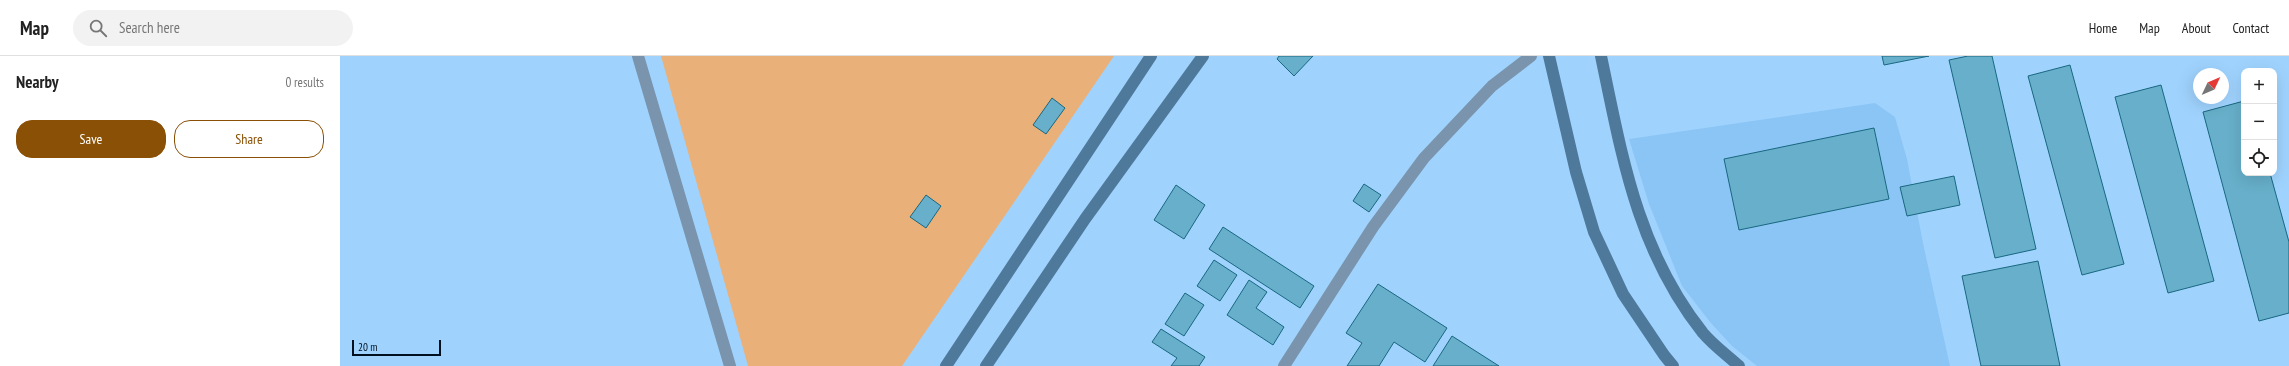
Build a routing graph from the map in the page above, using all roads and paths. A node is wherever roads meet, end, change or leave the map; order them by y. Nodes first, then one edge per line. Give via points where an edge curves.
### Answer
1 (638, 56) edge
2 (1151, 56) edge
3 (1203, 56) edge
4 (1531, 56) edge
5 (1549, 56) edge
6 (1601, 56) edge
7 (730, 366) edge
8 (946, 366) edge
9 (986, 366) edge
10 (1284, 366) edge
11 (1673, 366) edge
12 (1739, 366) edge

1 - 7 street
2 - 8 main road
3 - 9 main road via 1085,220
4 - 10 street via 1492,86 1424,158 1373,227
5 - 11 main road via 1576,172 1594,232 1623,294
6 - 12 main road via 1626,175 1644,228 1667,282 1704,334

